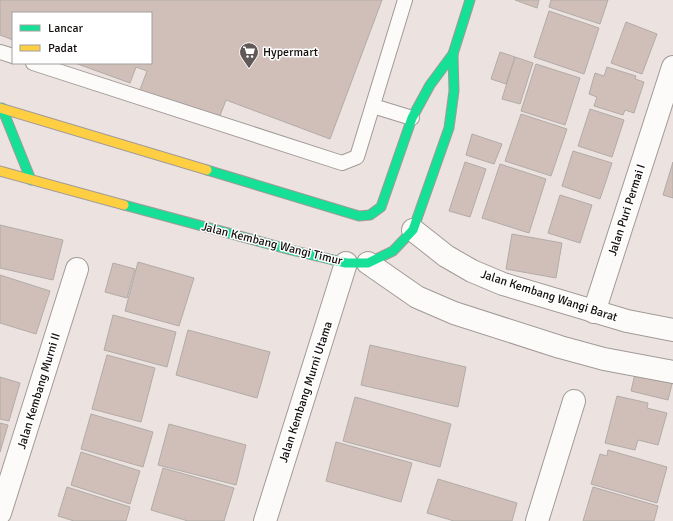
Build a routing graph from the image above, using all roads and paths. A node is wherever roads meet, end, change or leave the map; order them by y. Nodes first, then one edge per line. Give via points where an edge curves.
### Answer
1 (405, 0) edge
2 (470, 0) edge
3 (0, 52) edge
4 (452, 54) junction
5 (12, 56) edge
6 (36, 64) edge
7 (673, 67) edge
8 (373, 106) junction
9 (1, 108) edge
10 (666, 109) edge
11 (412, 118) junction
12 (0, 171) edge
13 (31, 180) junction
14 (413, 230) junction
15 (346, 263) junction
16 (368, 263) junction
17 (77, 269) dead end
18 (594, 312) junction
19 (673, 330) edge
20 (673, 372) edge
21 (574, 401) dead end
22 (0, 513) edge
23 (265, 521) edge
24 (537, 521) edge

1 - 8 lane
2 - 4 main road
3 - 5 lane
4 - 11 main road via 430,85
4 - 14 main road via 454,91 449,128
6 - 8 lane via 342,163 358,157
7 - 10 street, Jalan Puri Permai I
8 - 11 lane
9 - 11 main road via 359,216 370,215 381,207
9 - 13 main road
10 - 18 street, Jalan Puri Permai I
12 - 13 main road, Jalan Kembang Wangi Timur
13 - 15 main road, Jalan Kembang Wangi Timur
14 - 16 main road via 393,251
14 - 18 street, Jalan Kembang Wangi Barat via 446,256 472,271 503,284
15 - 16 main road, Jalan Kembang Wangi Timur
15 - 23 street, Jalan Kembang Murni Utama
16 - 20 street via 417,297 454,313 604,359
17 - 22 street, Jalan Kembang Murni II
18 - 19 street, Jalan Kembang Wangi Barat
21 - 24 street

